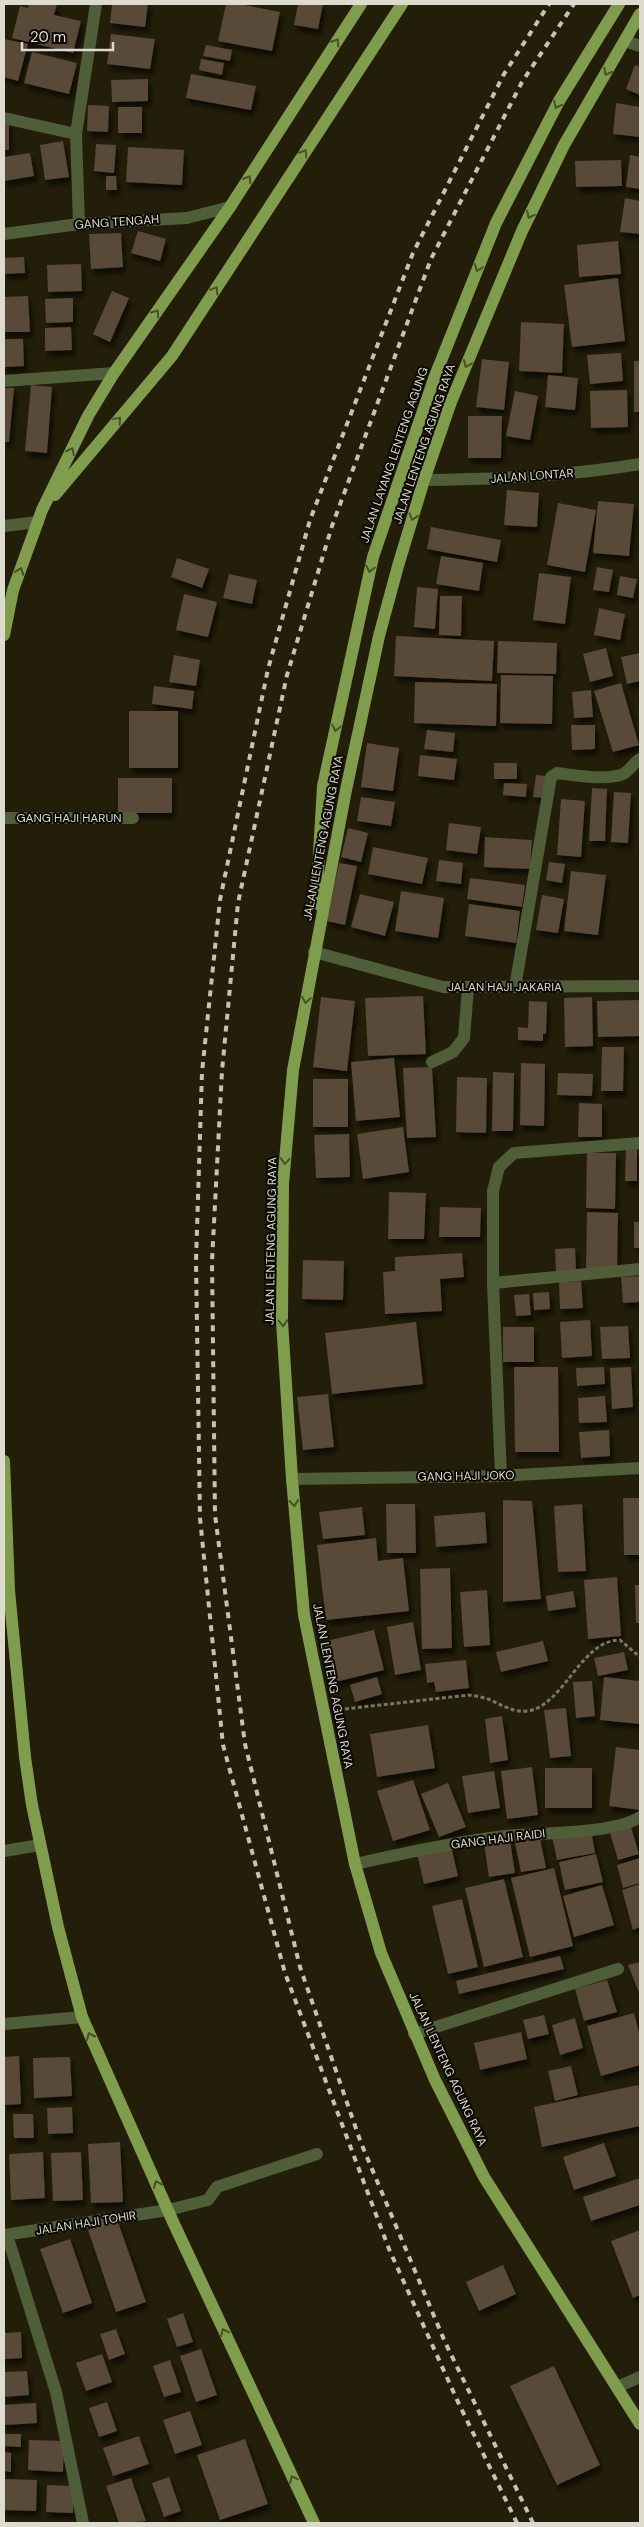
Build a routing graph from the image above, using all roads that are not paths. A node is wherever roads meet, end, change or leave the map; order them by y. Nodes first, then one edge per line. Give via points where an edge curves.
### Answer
1 (96, 4) edge
2 (361, 4) edge
3 (402, 4) edge
4 (619, 4) edge
5 (640, 14) edge
6 (625, 41) junction
7 (640, 46) edge
8 (4, 118) edge
9 (76, 134) junction
10 (230, 207) junction
11 (79, 224) junction
12 (4, 234) edge
13 (114, 373) junction
14 (4, 381) edge
15 (640, 464) edge
16 (424, 480) junction
17 (40, 516) junction
18 (4, 526) edge
19 (4, 635) edge
20 (640, 759) edge
21 (4, 818) edge
22 (133, 818) dead end
23 (314, 952) junction
24 (640, 986) edge
25 (516, 987) junction
26 (468, 988) junction
27 (432, 1062) dead end
28 (640, 1143) edge
29 (640, 1269) edge
30 (493, 1283) junction
31 (4, 1461) edge
32 (640, 1468) edge
33 (501, 1476) junction
34 (292, 1479) junction
35 (640, 1817) edge
36 (40, 1845) junction
37 (4, 1851) edge
38 (355, 1864) junction
39 (618, 1969) dead end
40 (82, 2017) junction
41 (4, 2024) edge
42 (414, 2034) junction
43 (317, 2154) dead end
44 (168, 2210) junction
45 (5, 2235) edge
46 (640, 2377) edge
47 (617, 2387) junction
48 (640, 2424) edge
49 (83, 2523) edge
50 (314, 2523) edge

1 - 9 street
10 -> 2 main road
17 -> 3 main road via 172,356
4 -> 23 main road, JALAN LAYANG LENTENG AGUNG via 559,101 496,223 435,376 373,557 323,786
5 - 6 main road, JALAN LENTENG AGUNG RAYA
6 - 7 street
6 -> 16 main road, JALAN LENTENG AGUNG RAYA via 564,145 522,231 451,402
8 - 9 street
9 - 11 street
10 - 11 street, GANG TENGAH via 187,218
13 -> 10 main road
11 - 12 street, GANG TENGAH
13 - 14 street
17 -> 13 main road via 88,416
15 - 16 street, JALAN LONTAR via 516,479
16 -> 23 main road, JALAN LENTENG AGUNG RAYA via 379,636
17 - 18 street
19 -> 17 main road via 13,590
20 - 25 street via 626,773 614,777 557,773 551,777
21 - 22 street, GANG HAJI HARUN
23 - 26 street, JALAN HAJI JAKARIA via 443,987
23 -> 34 main road, JALAN LENTENG AGUNG RAYA via 293,1070 283,1184 282,1321
24 - 25 street, JALAN HAJI JAKARIA
25 - 26 street, JALAN HAJI JAKARIA
26 - 27 street via 464,1038 453,1052
28 - 30 street via 514,1153 499,1167 493,1191
29 - 30 street
30 - 33 street
31 - 36 main road via 9,1590 19,1702
32 - 33 street, GANG HAJI JOKO
33 - 34 street, GANG HAJI JOKO
34 -> 38 main road, JALAN LENTENG AGUNG RAYA via 304,1615
35 - 38 street, GANG HAJI RAIDI via 634,1822 610,1828 504,1836
36 - 37 street
36 - 40 main road
38 - 42 main road, JALAN LENTENG AGUNG RAYA via 381,1953
39 - 42 street
40 - 41 street
44 -> 40 main road
42 - 47 main road, JALAN LENTENG AGUNG RAYA via 484,2177
43 - 44 street, JALAN HAJI TOHIR via 217,2187 208,2200
44 - 45 street, JALAN HAJI TOHIR
50 -> 44 main road
45 - 49 street via 56,2392
46 - 47 street
47 - 48 main road, JALAN LENTENG AGUNG RAYA

